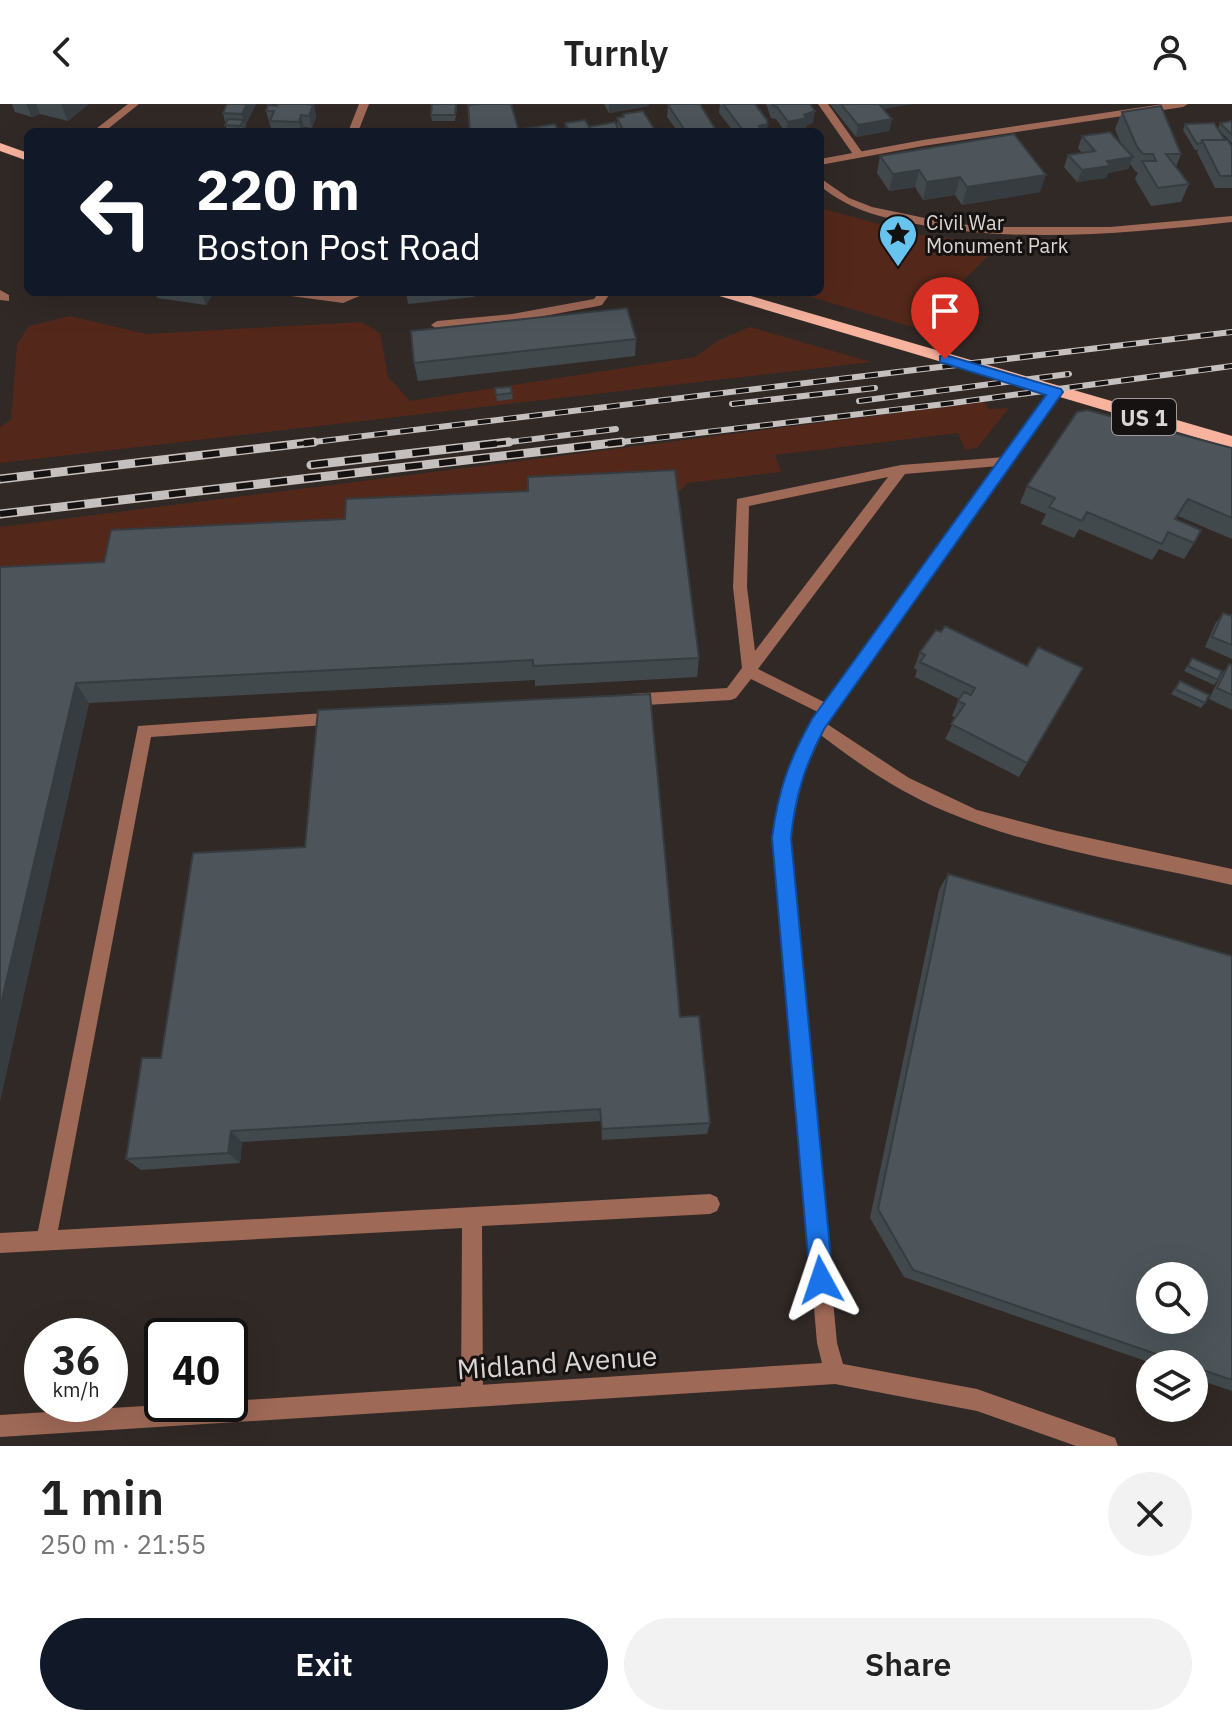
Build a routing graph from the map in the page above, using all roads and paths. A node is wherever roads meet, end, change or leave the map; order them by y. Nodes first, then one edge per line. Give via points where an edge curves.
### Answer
1 (134, 104) edge
2 (364, 104) edge
3 (823, 104) edge
4 (1183, 104) edge
5 (102, 128) edge
6 (355, 128) edge
7 (0, 147) edge
8 (859, 155) junction
9 (24, 156) edge
10 (824, 161) edge
11 (824, 184) edge
12 (1232, 219) edge
13 (321, 296) edge
14 (359, 296) edge
15 (602, 296) edge
16 (734, 296) edge
17 (437, 325) edge
18 (1056, 392) junction
19 (1232, 442) edge
20 (1005, 462) junction
21 (901, 470) junction
22 (750, 672) junction
23 (604, 702) edge
24 (823, 717) junction
25 (350, 718) edge
26 (1232, 877) edge
27 (710, 1204) dead end
28 (472, 1217) junction
29 (46, 1241) junction
30 (0, 1243) edge
31 (835, 1373) junction
32 (472, 1396) junction
33 (0, 1426) edge
34 (1107, 1446) edge

1 - 5 street
2 - 6 street
3 - 8 street
4 - 8 street
7 - 9 main road
8 - 10 street
11 - 12 street via 866,209 976,230 1065,235
13 - 14 street
15 - 17 street via 598,302 512,318
16 - 18 main road, US 1
18 - 19 main road, US 1
18 - 20 street
20 - 21 street
20 - 24 street
21 - 22 street
21 - 22 street via 742,502 740,587
22 - 23 street via 731,694
22 - 24 street
24 - 26 street via 855,754 905,783 997,823
24 - 31 street via 794,774 782,838 827,1343
25 - 29 street via 144,731
27 - 28 street
28 - 29 street
28 - 32 street
29 - 30 street
31 - 32 street, Midland Avenue
31 - 34 street, Midland Avenue via 977,1400
32 - 33 street, Midland Avenue

